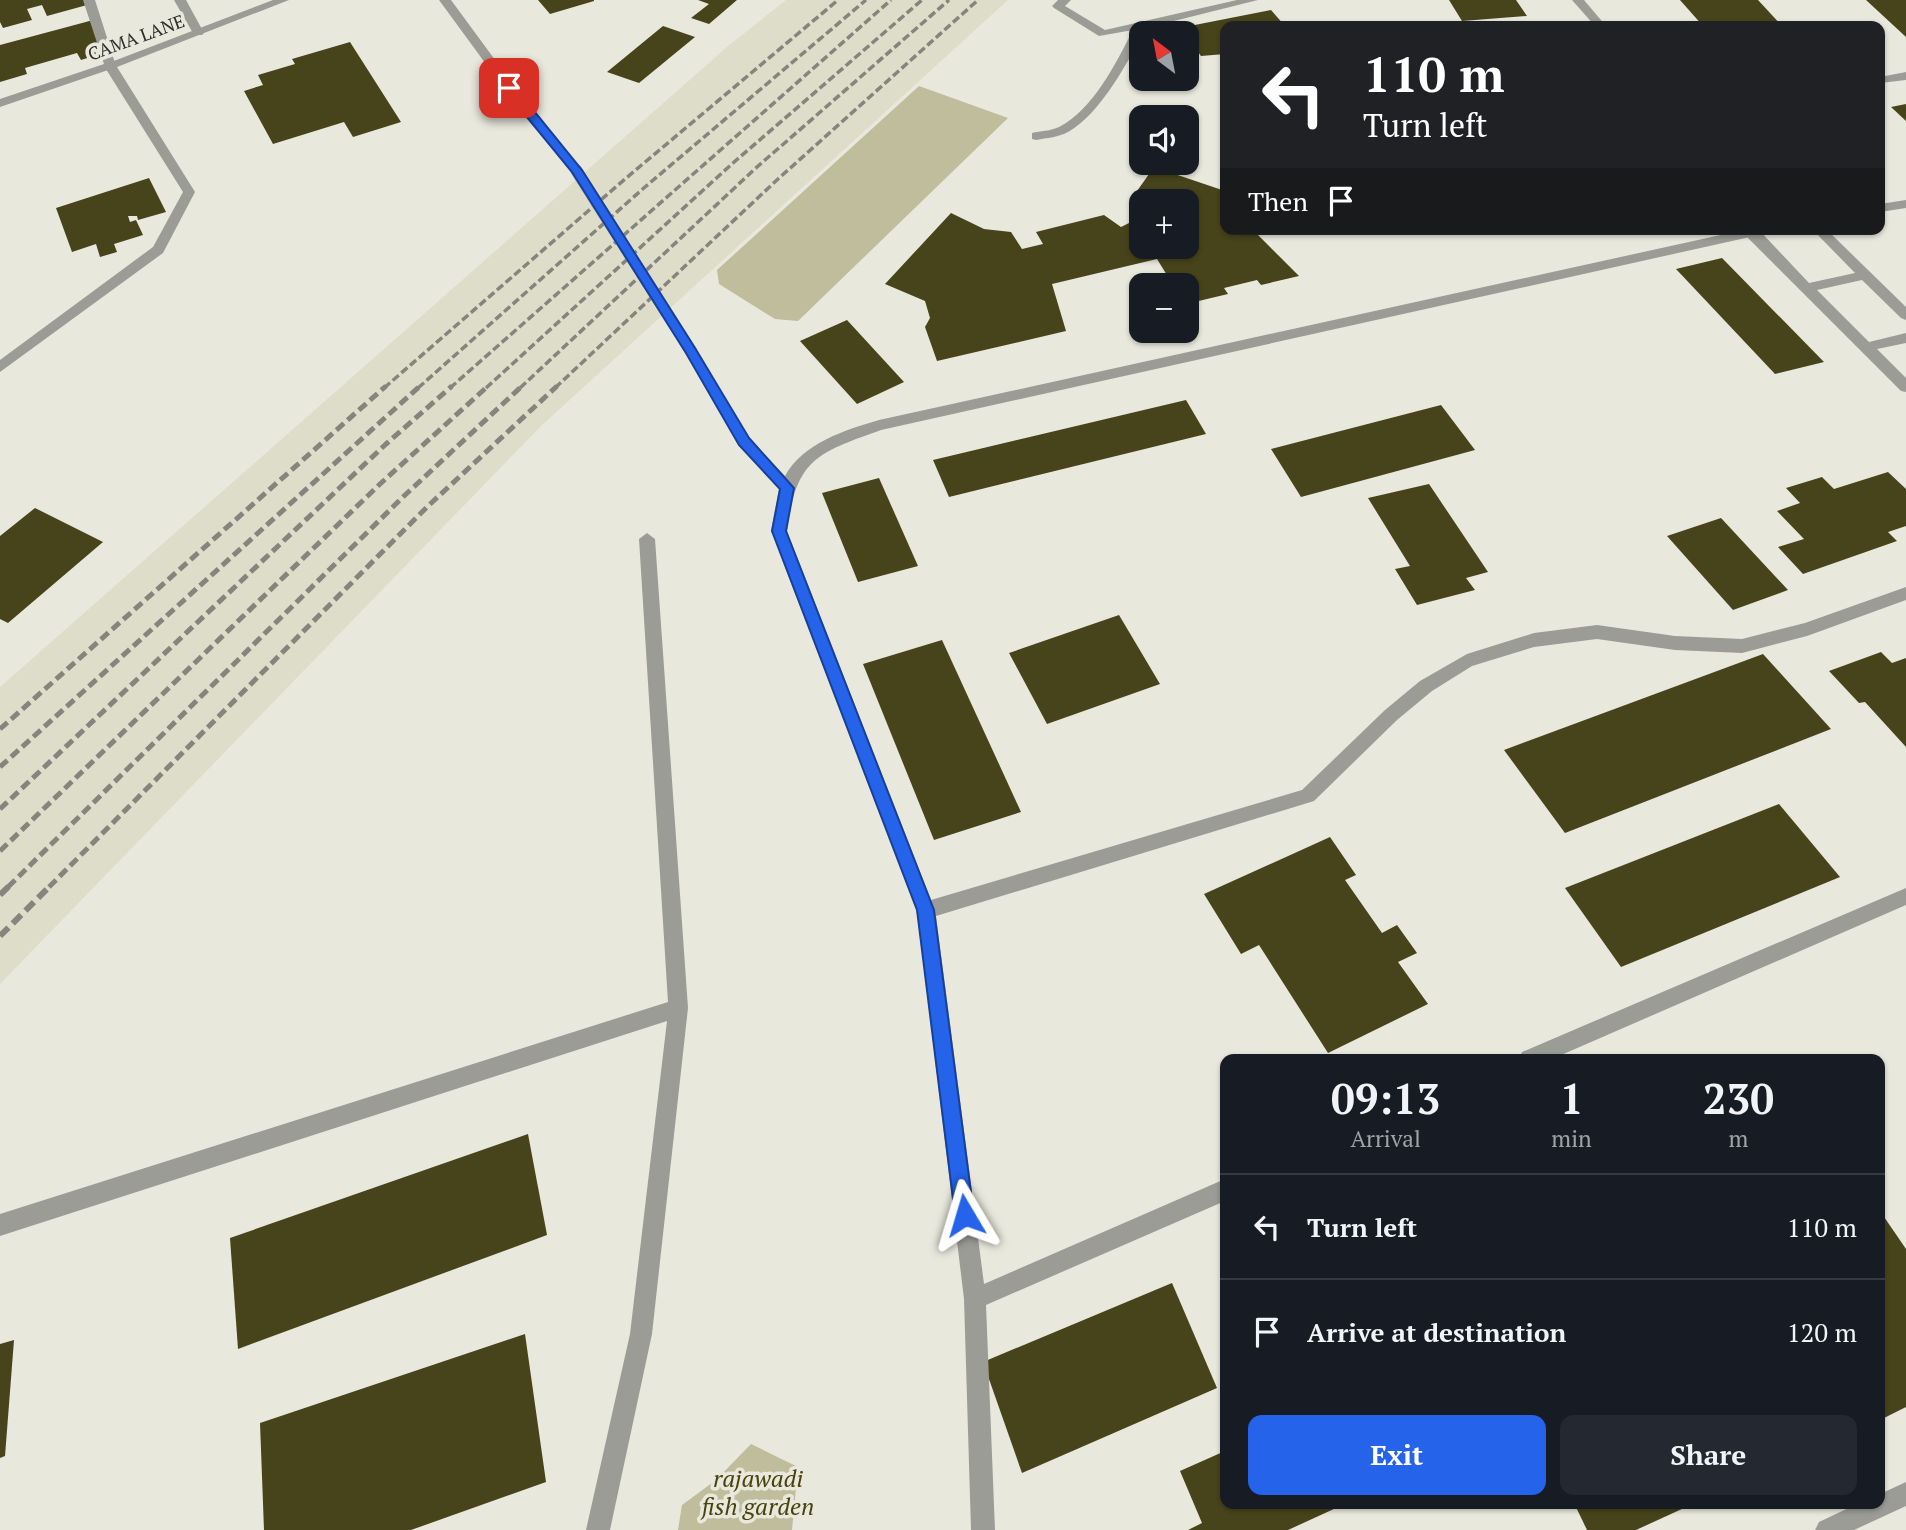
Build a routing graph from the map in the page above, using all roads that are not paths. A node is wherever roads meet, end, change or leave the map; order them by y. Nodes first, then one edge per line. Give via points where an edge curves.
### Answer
1 (89, 0) edge
2 (180, 0) edge
3 (283, 0) edge
4 (445, 0) edge
5 (1065, 0) edge
6 (1252, 0) edge
7 (1578, 0) edge
8 (1160, 21) edge
9 (1597, 21) edge
10 (1129, 28) edge
11 (198, 33) junction
12 (1129, 50) edge
13 (110, 66) junction
14 (1906, 76) edge
15 (1885, 79) edge
16 (0, 103) edge
17 (1036, 136) dead end
18 (1906, 204) edge
19 (1885, 207) edge
20 (1733, 235) edge
21 (1755, 235) edge
22 (1824, 235) edge
23 (1865, 275) junction
24 (1806, 288) junction
25 (1906, 315) edge
26 (1906, 338) edge
27 (1866, 347) junction
28 (0, 367) edge
29 (1906, 387) edge
30 (787, 488) junction
31 (647, 539) dead end
32 (1906, 593) edge
33 (1906, 895) edge
34 (926, 910) junction
35 (678, 1008) junction
36 (1540, 1054) edge
37 (1220, 1192) edge
38 (0, 1225) edge
39 (975, 1298) junction
40 (1906, 1494) edge
41 (1885, 1504) edge
42 (1873, 1509) edge
43 (598, 1530) edge
44 (983, 1530) edge
45 (1827, 1530) edge

1 - 13 street
2 - 11 street
3 - 11 street, CAMA LANE
4 - 30 street, bridge via 524,110 576,170 744,442
5 - 10 street via 1058,6 1103,34
6 - 8 street
7 - 9 street
11 - 13 street, CAMA LANE
12 - 17 street via 1091,104 1064,130
13 - 16 street, CAMA LANE
13 - 28 street via 189,192 158,250
14 - 15 street
18 - 19 street
20 - 30 street via 879,425 828,443 802,464
21 - 24 street
22 - 23 street
23 - 24 street
23 - 25 street
24 - 27 street
26 - 27 street
27 - 29 street
30 - 34 street via 779,531
31 - 35 street
32 - 34 street via 1807,629 1742,646 1597,632 1534,640 1467,661 1426,685 1308,796
33 - 36 street
34 - 39 street
35 - 38 street
35 - 43 street via 641,1334
37 - 39 street
39 - 44 street
40 - 41 street
42 - 45 street

